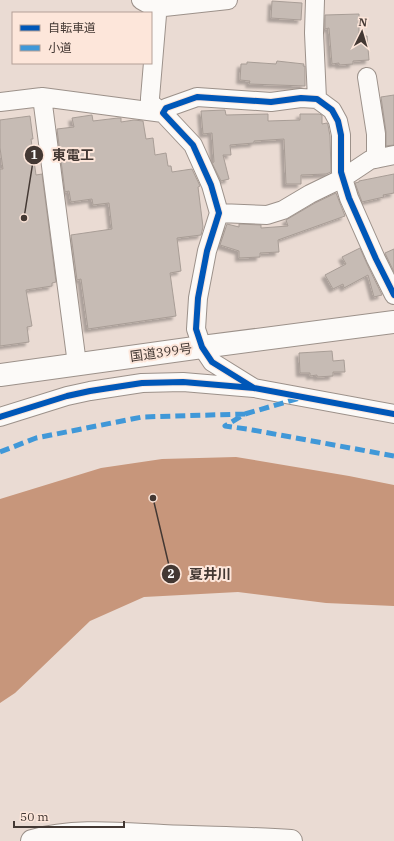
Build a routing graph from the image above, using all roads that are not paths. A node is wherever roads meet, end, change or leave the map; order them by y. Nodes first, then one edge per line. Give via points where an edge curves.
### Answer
1 (228, 0) edge
2 (315, 0) edge
3 (148, 4) edge
4 (367, 77) dead end
5 (42, 97) junction
6 (317, 99) junction
7 (0, 102) edge
8 (163, 113) junction
9 (394, 155) edge
10 (376, 159) junction
11 (344, 178) junction
12 (218, 214) junction
13 (394, 295) edge
14 (394, 322) edge
15 (202, 347) junction
16 (77, 364) junction
17 (0, 375) edge
18 (254, 388) junction
19 (394, 414) edge
20 (0, 417) edge
21 (74, 838) edge
22 (105, 838) edge
23 (134, 838) edge
24 (32, 841) edge
25 (291, 841) edge

1 - 3 street
2 - 6 street
3 - 8 street via 157,15 150,103
4 - 10 street via 376,134
5 - 7 street
5 - 8 street
5 - 16 street
6 - 8 street via 301,98 271,102 197,97 166,108
6 - 11 street via 332,110 338,121 341,136 341,172
8 - 12 street via 193,145 211,185
9 - 10 street
10 - 11 street via 370,160
11 - 12 street via 283,210 267,215
11 - 13 street via 349,198
12 - 15 street via 207,251 198,298 196,329
14 - 15 main road, 国道399号
15 - 16 main road, 国道399号
15 - 18 street via 212,362
16 - 17 main road, 国道399号
18 - 19 street
18 - 20 street via 183,382 142,383 67,396
21 - 22 main road
21 - 24 main road via 46,837
22 - 23 main road
23 - 25 main road

